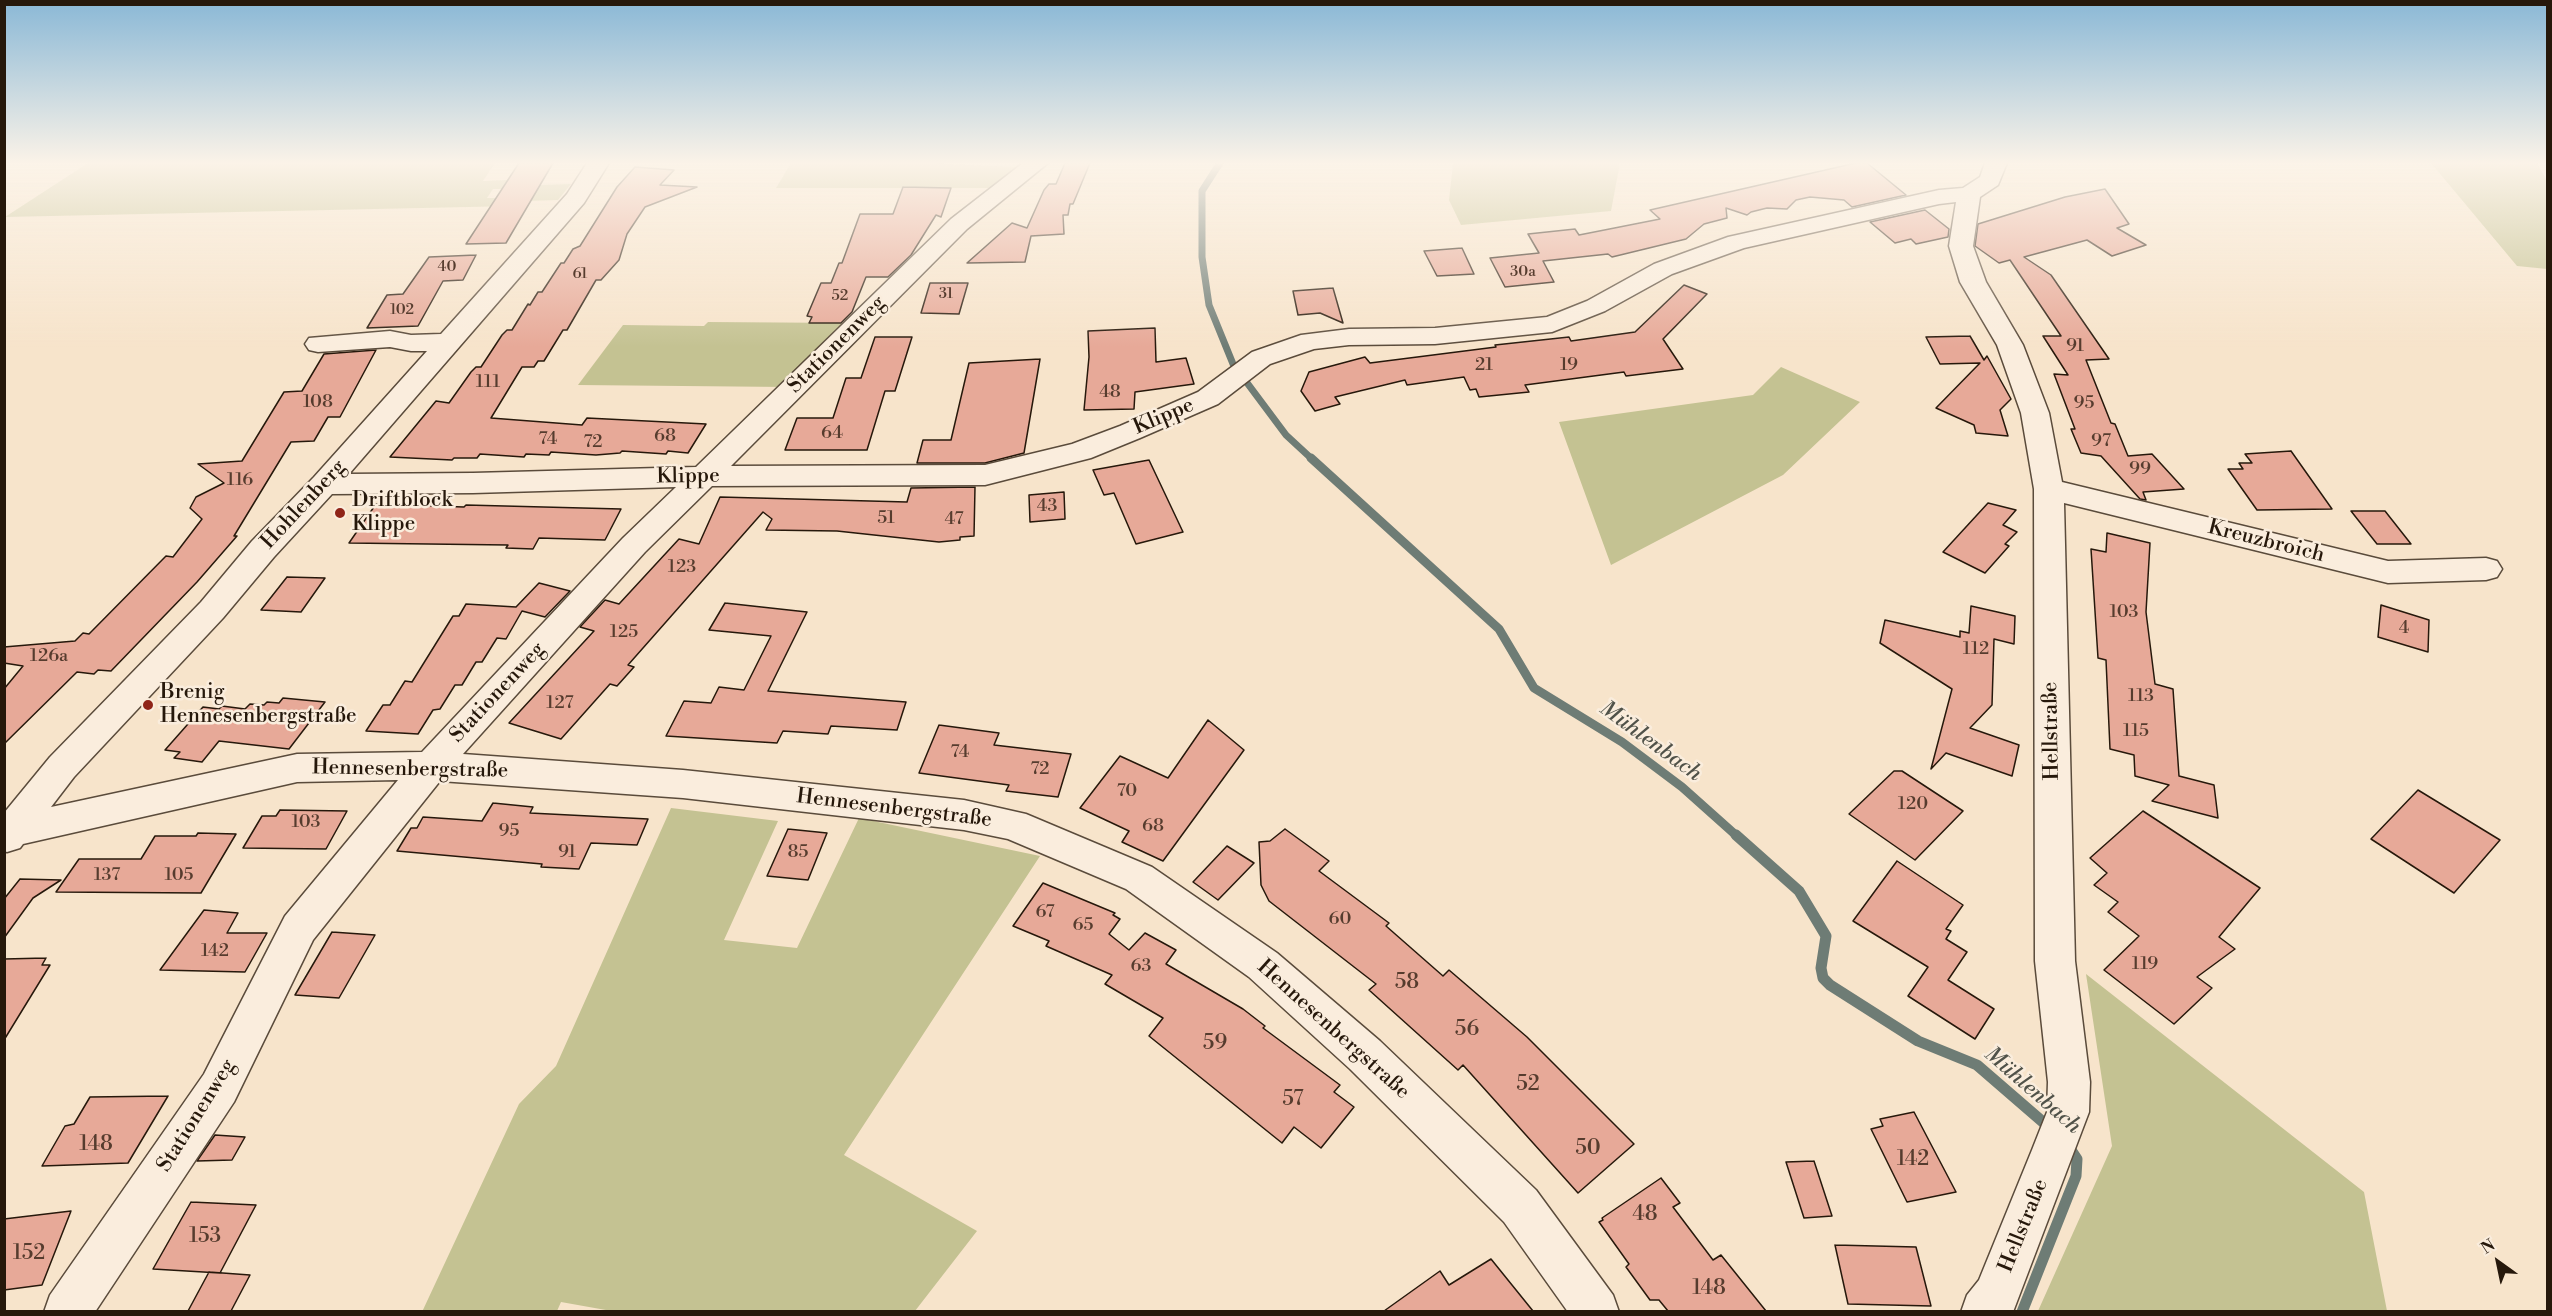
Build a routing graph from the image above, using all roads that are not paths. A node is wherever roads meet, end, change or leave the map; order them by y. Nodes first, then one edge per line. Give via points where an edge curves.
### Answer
1 (553, 224) edge
2 (959, 224) edge
3 (1818, 224) edge
4 (1964, 224) edge
5 (451, 342) junction
6 (318, 344) dead end
7 (706, 476) junction
8 (324, 484) junction
9 (2049, 489) junction
10 (2486, 569) dead end
11 (431, 766) junction
12 (8, 836) edge
13 (67, 1311) edge
14 (1596, 1311) edge
15 (1984, 1311) edge

1 - 5 street, Hohlenberg
2 - 7 street, Stationenweg
3 - 7 street, Klippe via 1737,242 1663,269 1596,306 1552,324 1435,336 1349,336 1310,341 1262,358 1208,398 1081,451 985,475
4 - 9 street, Hellstraße via 1961,246 1973,282 2010,345 2035,413
5 - 6 street via 390,339
5 - 8 street, Hohlenberg
7 - 8 street, Klippe
7 - 11 street, Stationenweg via 634,545
8 - 12 street, Hohlenberg via 212,610 62,767
9 - 10 street, Kreuzbroich via 2388,572
9 - 15 street, Hellstraße via 2055,961 2069,1082 2061,1131 1996,1296
11 - 12 street, Hennesenbergstraße via 297,768
11 - 13 street, Stationenweg via 299,928 219,1088
11 - 14 street, Hennesenbergstraße via 672,783 964,815 1014,825 1139,878 1263,965 1365,1055 1520,1206

